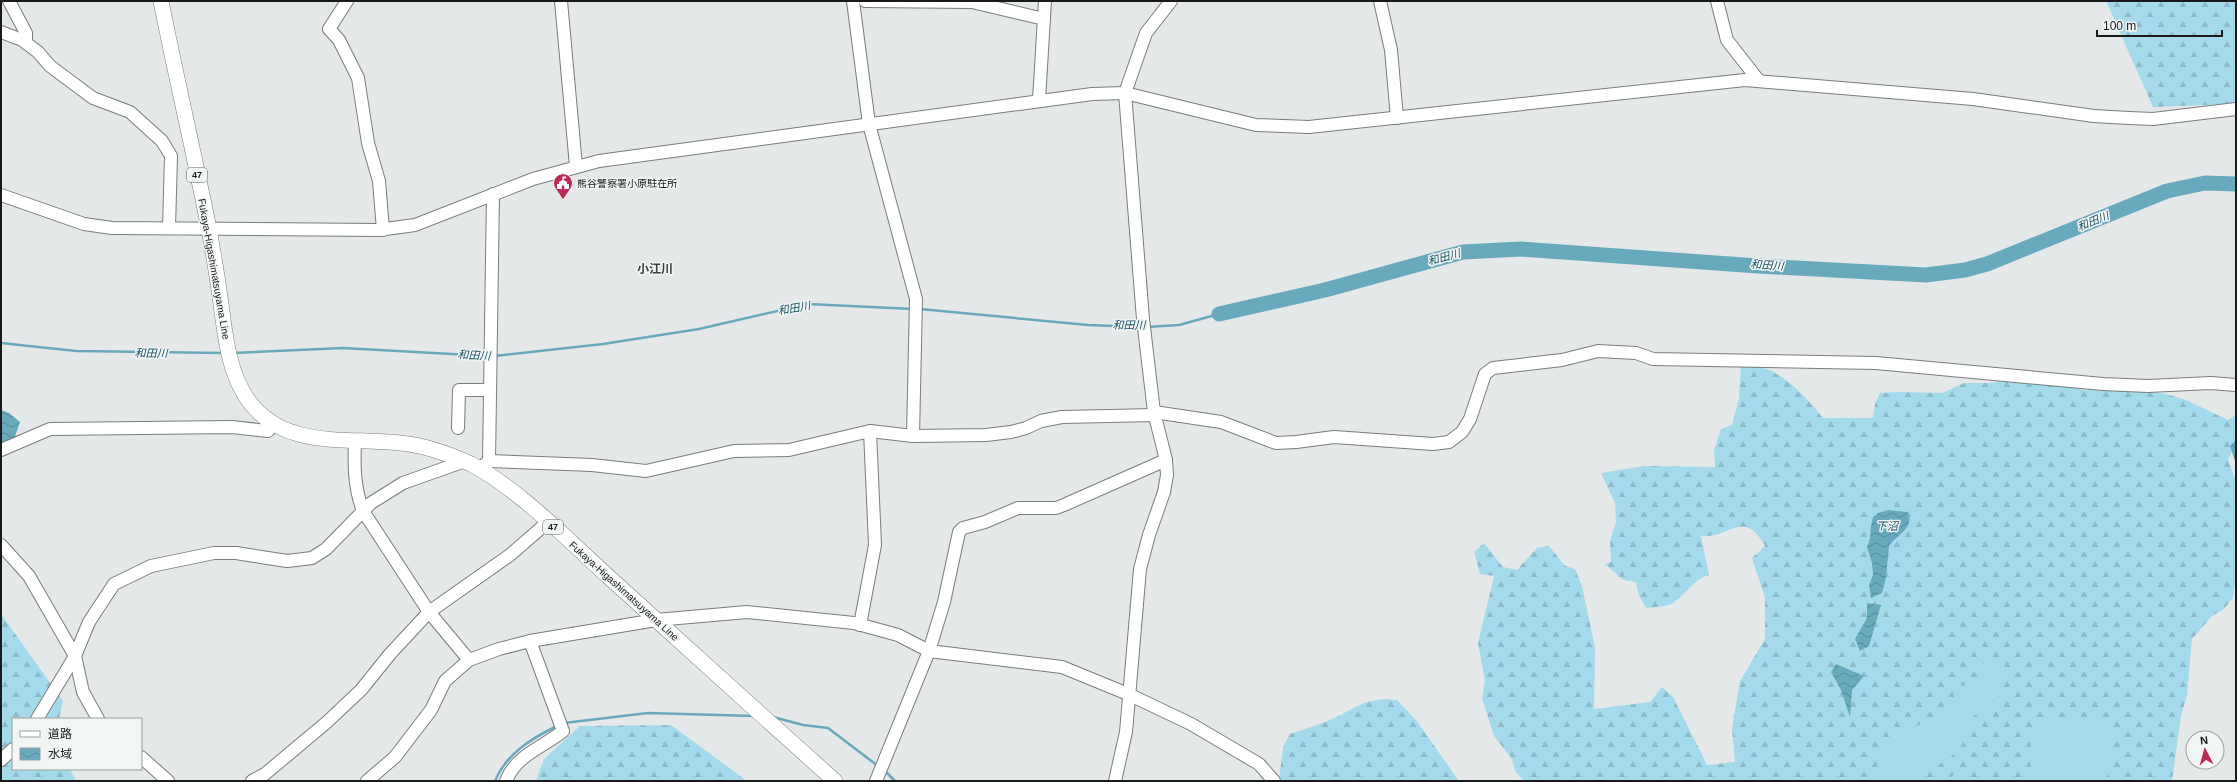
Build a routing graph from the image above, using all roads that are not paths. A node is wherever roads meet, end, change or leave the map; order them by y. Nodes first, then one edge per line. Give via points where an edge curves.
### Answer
1 (9, 1) edge
2 (161, 1) edge
3 (347, 1) edge
4 (561, 1) edge
5 (853, 1) edge
6 (865, 1) edge
7 (1045, 1) edge
8 (1171, 1) edge
9 (1380, 1) edge
10 (1717, 1) edge
11 (1044, 19) junction
12 (1, 32) edge
13 (26, 43) junction
14 (1759, 81) junction
15 (1125, 94) junction
16 (1039, 100) junction
17 (2236, 109) edge
18 (1397, 118) junction
19 (869, 124) junction
20 (576, 166) junction
21 (493, 194) junction
22 (1, 195) edge
23 (169, 228) junction
24 (208, 229) junction
25 (383, 230) junction
26 (2236, 385) edge
27 (490, 390) junction
28 (1155, 413) junction
29 (273, 424) junction
30 (458, 428) dead end
31 (870, 431) junction
32 (913, 436) junction
33 (355, 440) junction
34 (1, 450) edge
35 (1166, 460) junction
36 (465, 461) junction
37 (484, 465) junction
38 (363, 511) junction
39 (548, 522) junction
40 (1, 545) edge
41 (429, 612) junction
42 (656, 620) junction
43 (860, 625) junction
44 (530, 641) junction
45 (929, 651) junction
46 (75, 656) junction
47 (469, 660) junction
48 (1128, 694) junction
49 (37, 718) edge
50 (97, 718) edge
51 (12, 750) edge
52 (142, 758) edge
53 (1, 760) edge
54 (168, 781) edge
55 (252, 781) edge
56 (367, 781) edge
57 (506, 781) edge
58 (835, 781) edge
59 (876, 781) edge
60 (1115, 781) edge
61 (1274, 781) edge

1 - 13 street via 26,33
2 - 24 main road, Fukaya-Higashimatsuyama Line / 47
3 - 25 street via 329,29 339,40 358,78 368,143 379,181
4 - 20 street
5 - 19 street
6 - 11 street via 972,2
7 - 11 street
8 - 15 street via 1146,33
9 - 18 street via 1391,50
10 - 14 street via 1727,40
11 - 16 street
12 - 13 street
13 - 23 street via 50,66 93,98 130,112 162,141 171,156
14 - 17 street via 1973,99 2094,116 2153,119
14 - 18 street via 1714,82
15 - 16 street via 1092,94
15 - 18 street via 1256,125 1310,127
15 - 28 street via 1143,319
16 - 19 street
19 - 20 street via 646,153
19 - 32 street via 916,299
20 - 21 street
21 - 25 street via 415,225
21 - 27 street
22 - 23 street via 84,224 112,228
23 - 24 street
24 - 25 street
24 - 29 main road, Fukaya-Higashimatsuyama Line / 47 via 232,366 238,383 249,401
26 - 28 street via 2103,384 1876,363 1668,360 1651,359 1636,353 1598,351 1562,360 1493,368 1485,374 1470,419 1462,432 1449,442 1433,444 1334,437 1276,442 1220,422
27 - 30 street via 459,390
27 - 37 street
28 - 32 street via 1062,417 1041,421 1011,432 965,436
28 - 35 street
29 - 33 main road, Fukaya-Higashimatsuyama Line / 47 via 308,438
29 - 34 street via 268,431 232,428 50,429
31 - 32 street
31 - 37 street via 789,450 734,451 646,471 592,465
31 - 43 street via 875,545
33 - 36 main road, Fukaya-Higashimatsuyama Line / 47 via 404,443 429,448
33 - 38 street via 353,475
35 - 45 street via 1056,508 1018,508 963,528
35 - 48 street via 1164,492 1140,569
36 - 37 main road, Fukaya-Higashimatsuyama Line / 47
36 - 38 street via 403,483 371,502
37 - 39 main road, Fukaya-Higashimatsuyama Line / 47
38 - 41 street
38 - 46 street via 326,549 312,558 287,561 236,553 214,553 151,566 114,584 89,622
39 - 41 street via 510,555
39 - 42 main road, Fukaya-Higashimatsuyama Line / 47
40 - 46 street via 29,576
41 - 47 street
41 - 55 street via 361,690 333,717 265,774
42 - 43 street via 747,612
42 - 44 street
42 - 58 main road, Fukaya-Higashimatsuyama Line / 47
43 - 45 street via 898,635
44 - 47 street
44 - 57 street via 563,731 523,757 510,771
45 - 48 street via 1062,667
45 - 59 street
46 - 49 street
46 - 50 street via 83,692
47 - 56 street via 445,681 431,710 395,757
48 - 60 street via 1126,732
48 - 61 street via 1191,724 1237,750 1259,764
51 - 53 street
52 - 54 street

